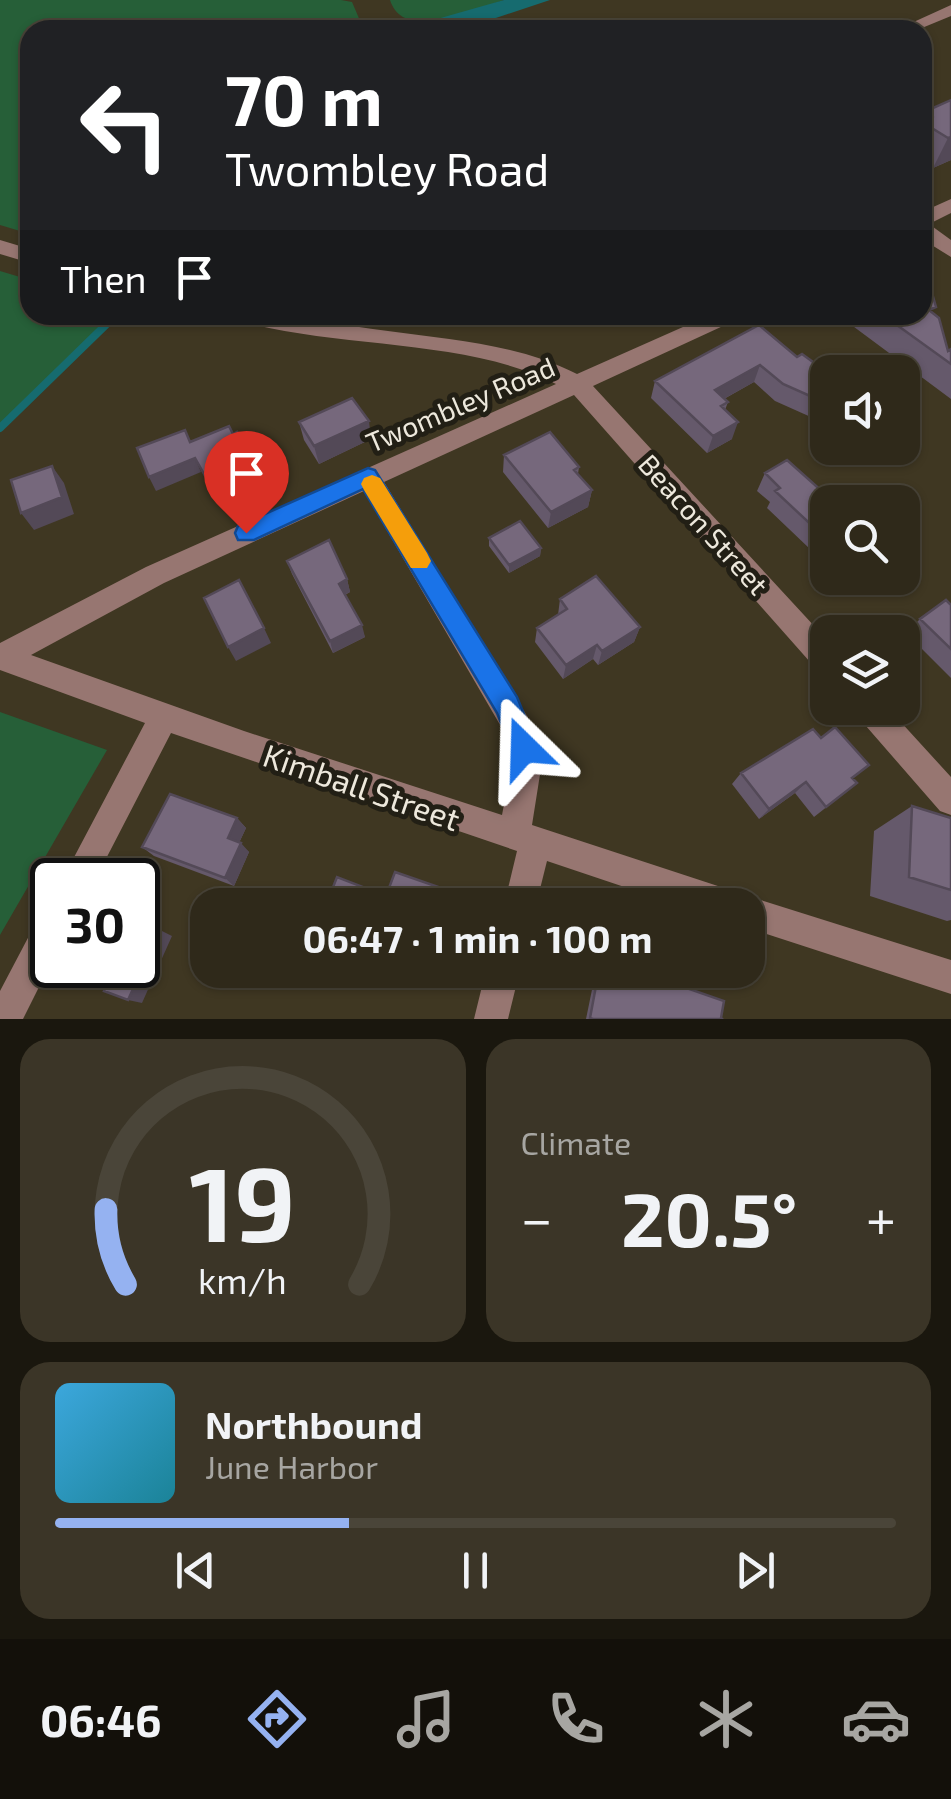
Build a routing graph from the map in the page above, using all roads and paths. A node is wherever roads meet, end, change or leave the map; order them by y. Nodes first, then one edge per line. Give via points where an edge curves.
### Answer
1 (951, 10) edge
2 (928, 20) edge
3 (295, 325) edge
4 (707, 325) edge
5 (580, 386) junction
6 (368, 476) junction
7 (810, 642) edge
8 (0, 656) edge
9 (163, 718) junction
10 (884, 725) edge
11 (951, 800) edge
12 (524, 840) junction
13 (90, 858) edge
14 (521, 888) edge
15 (674, 888) edge
16 (765, 917) edge
17 (30, 969) edge
18 (951, 977) edge
19 (498, 988) edge
20 (4, 1019) edge
21 (490, 1019) edge

1 - 2 street
3 - 5 street via 506,356
4 - 5 street, Twombley Road
5 - 6 street, Twombley Road
5 - 7 street, Beacon Street
6 - 8 street, Twombley Road
6 - 12 street via 517,726 526,768
8 - 9 street, Kimball Street
9 - 12 street, Kimball Street
9 - 13 street
10 - 11 street
12 - 14 street
12 - 15 street, Kimball Street
16 - 18 street
17 - 20 street
19 - 21 street

